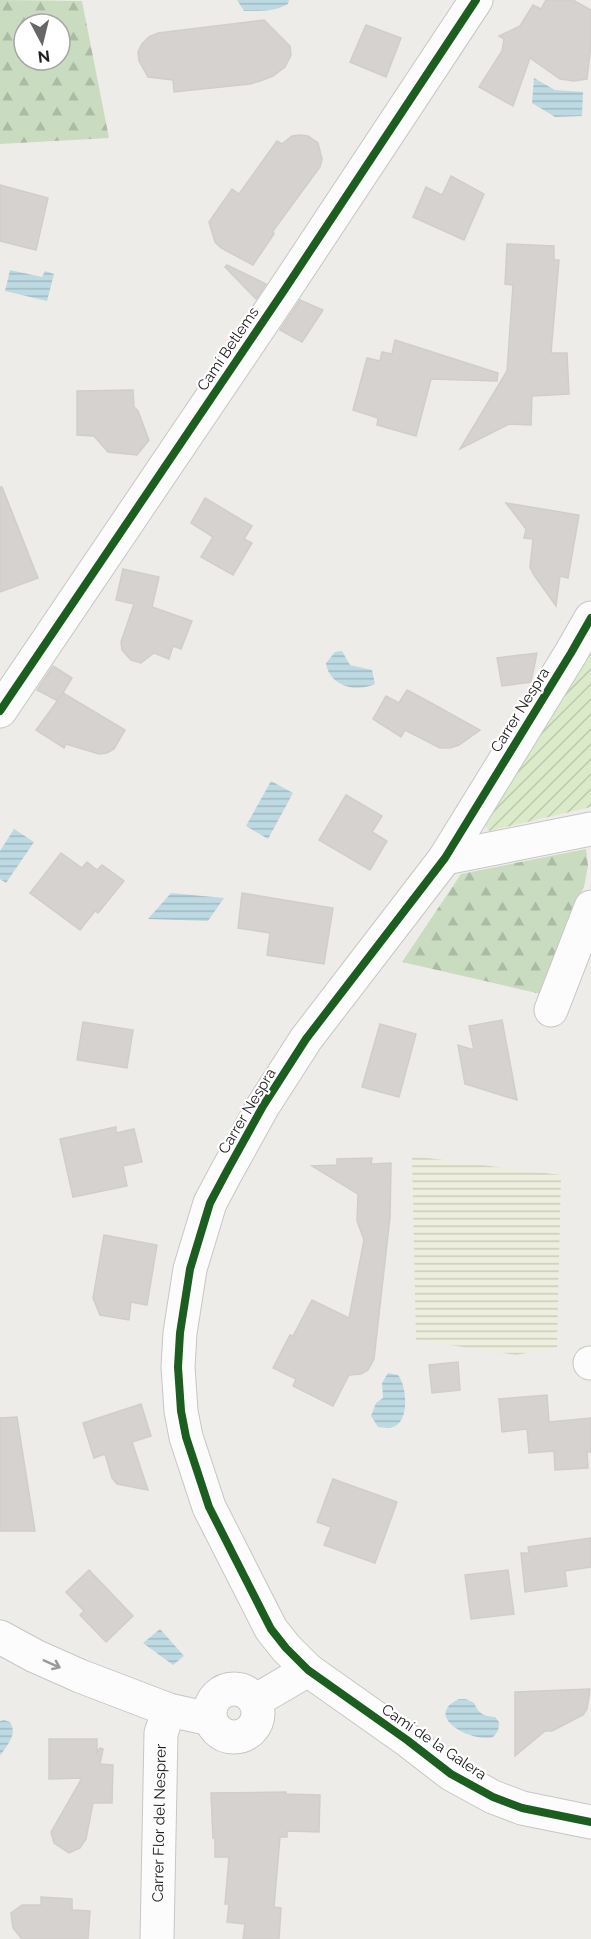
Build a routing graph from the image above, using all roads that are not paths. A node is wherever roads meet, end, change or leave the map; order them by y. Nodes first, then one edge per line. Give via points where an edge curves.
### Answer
1 (476, 0) edge
2 (591, 618) edge
3 (0, 711) edge
4 (591, 829) edge
5 (445, 858) junction
6 (591, 907) edge
7 (551, 1010) dead end
8 (0, 1637) edge
9 (308, 1670) junction
10 (169, 1710) junction
11 (591, 1822) edge
12 (157, 1939) edge

1 - 3 street, Camí Betlems
2 - 5 street, Carrer Nespra
4 - 5 street
5 - 9 street, Carrer Nespra via 306,1039 263,1106 210,1203 184,1302 179,1344 180,1401 198,1476 209,1507 271,1629
6 - 7 street
8 -> 10 street via 80,1676
9 - 10 street via 255,1701 256,1722 239,1737 225,1736 210,1719
9 - 11 street, Camí de la Galera via 451,1774 485,1793 522,1808
10 - 12 street, Carrer Flor del Nesprer via 161,1733

